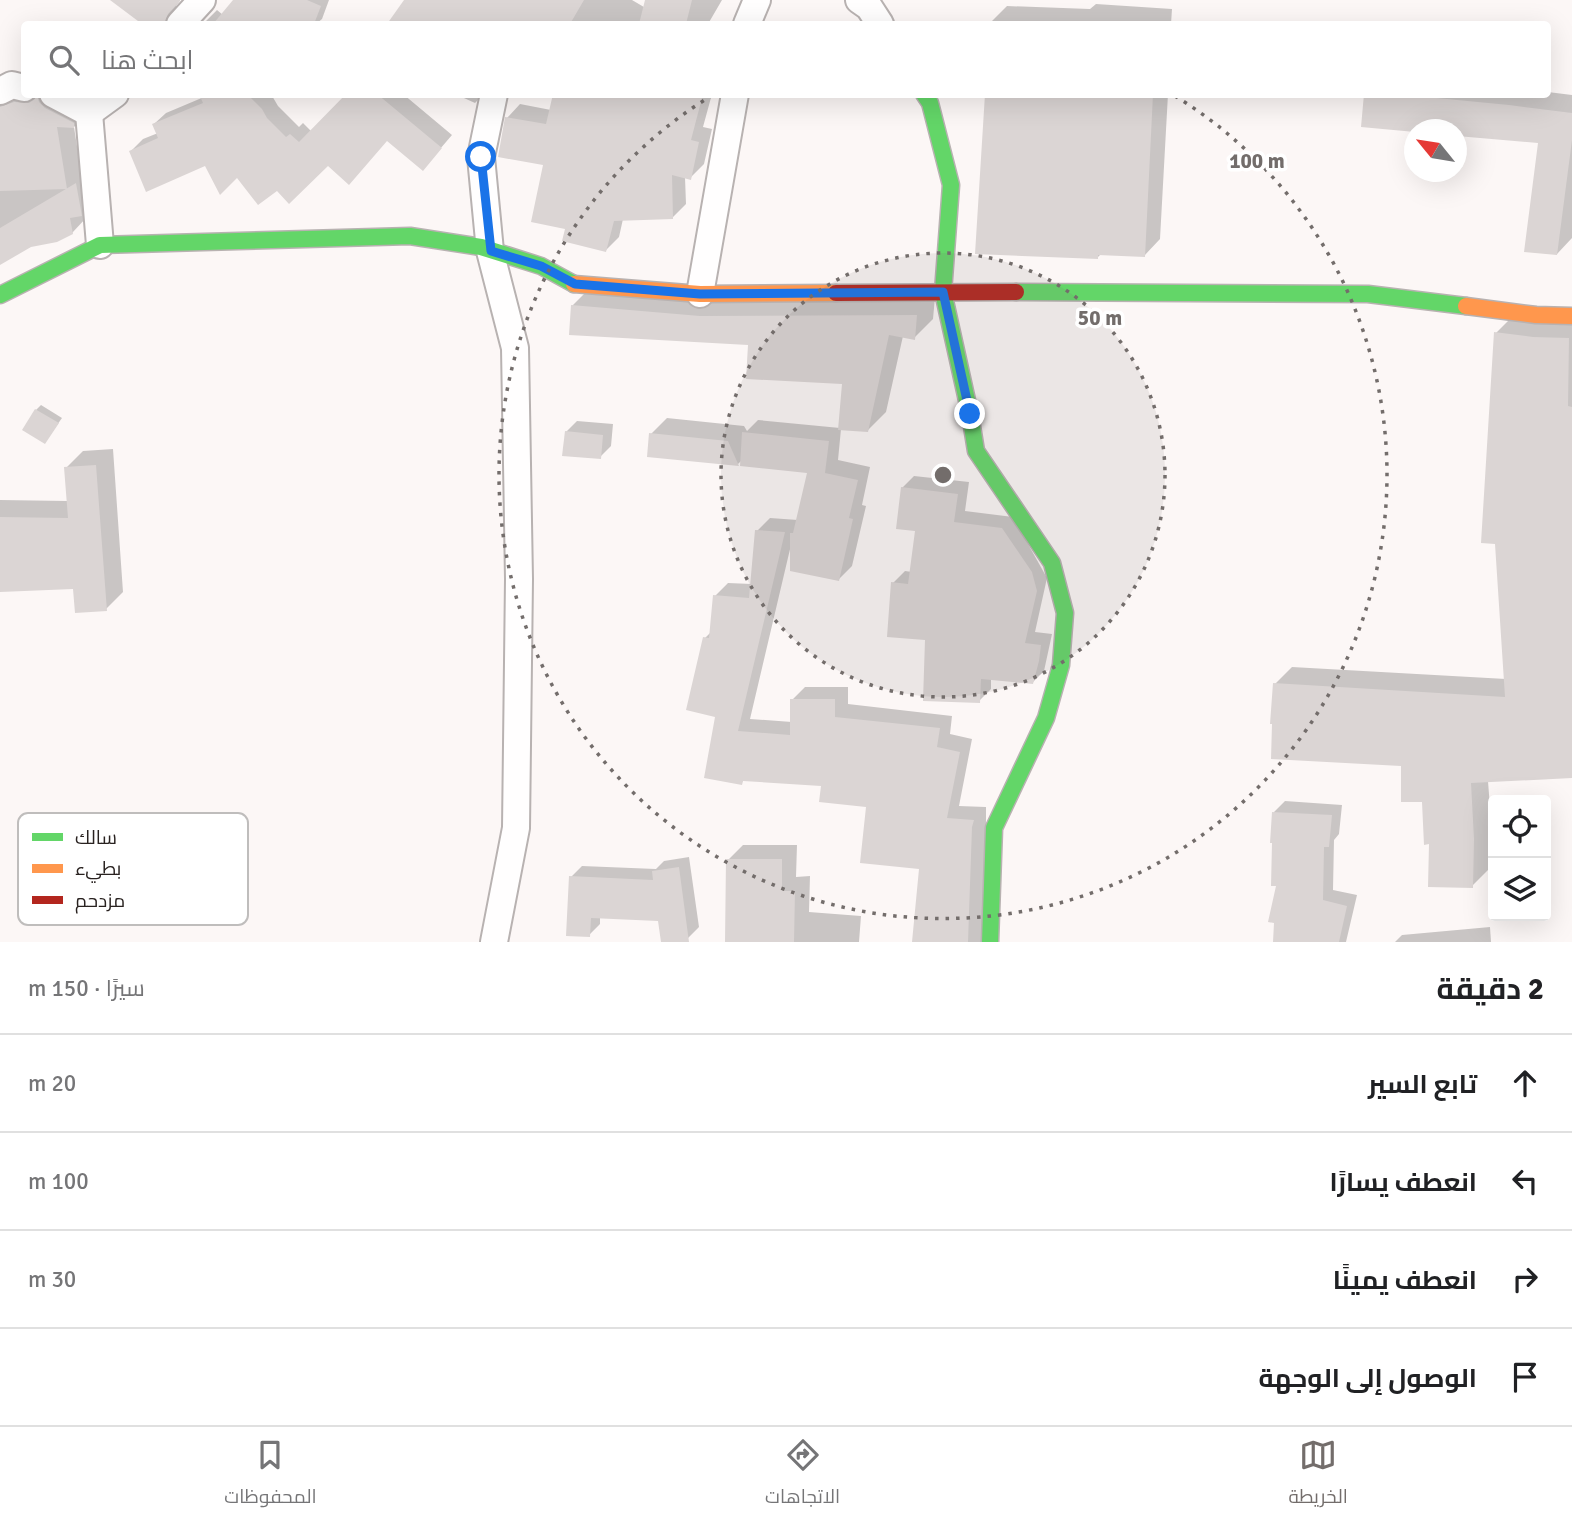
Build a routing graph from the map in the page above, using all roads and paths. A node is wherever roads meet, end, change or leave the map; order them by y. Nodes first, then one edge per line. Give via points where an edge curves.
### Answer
1 (202, 0) edge
2 (757, 0) edge
3 (859, 0) edge
4 (183, 21) edge
5 (748, 21) edge
6 (878, 21) edge
7 (21, 87) edge
8 (0, 91) edge
9 (61, 98) edge
10 (110, 98) edge
11 (493, 98) edge
12 (734, 98) edge
13 (926, 98) edge
14 (89, 113) junction
15 (100, 245) junction
16 (491, 251) junction
17 (943, 292) junction
18 (700, 294) junction
19 (0, 295) edge
20 (1572, 316) edge
21 (495, 942) edge
22 (990, 942) edge

1 - 4 street
2 - 5 street
3 - 6 street
7 - 8 street via 12,85
9 - 14 street
10 - 14 street
11 - 16 street via 481,157
12 - 18 street
13 - 17 street via 951,185
14 - 15 street
15 - 16 street via 410,236
15 - 19 street
16 - 18 street via 541,266 575,284
16 - 21 street via 515,348 519,579 516,828
17 - 18 street
17 - 20 street via 1368,294
17 - 22 street via 976,451 1052,563 1065,613 1061,665 1046,718 994,828

